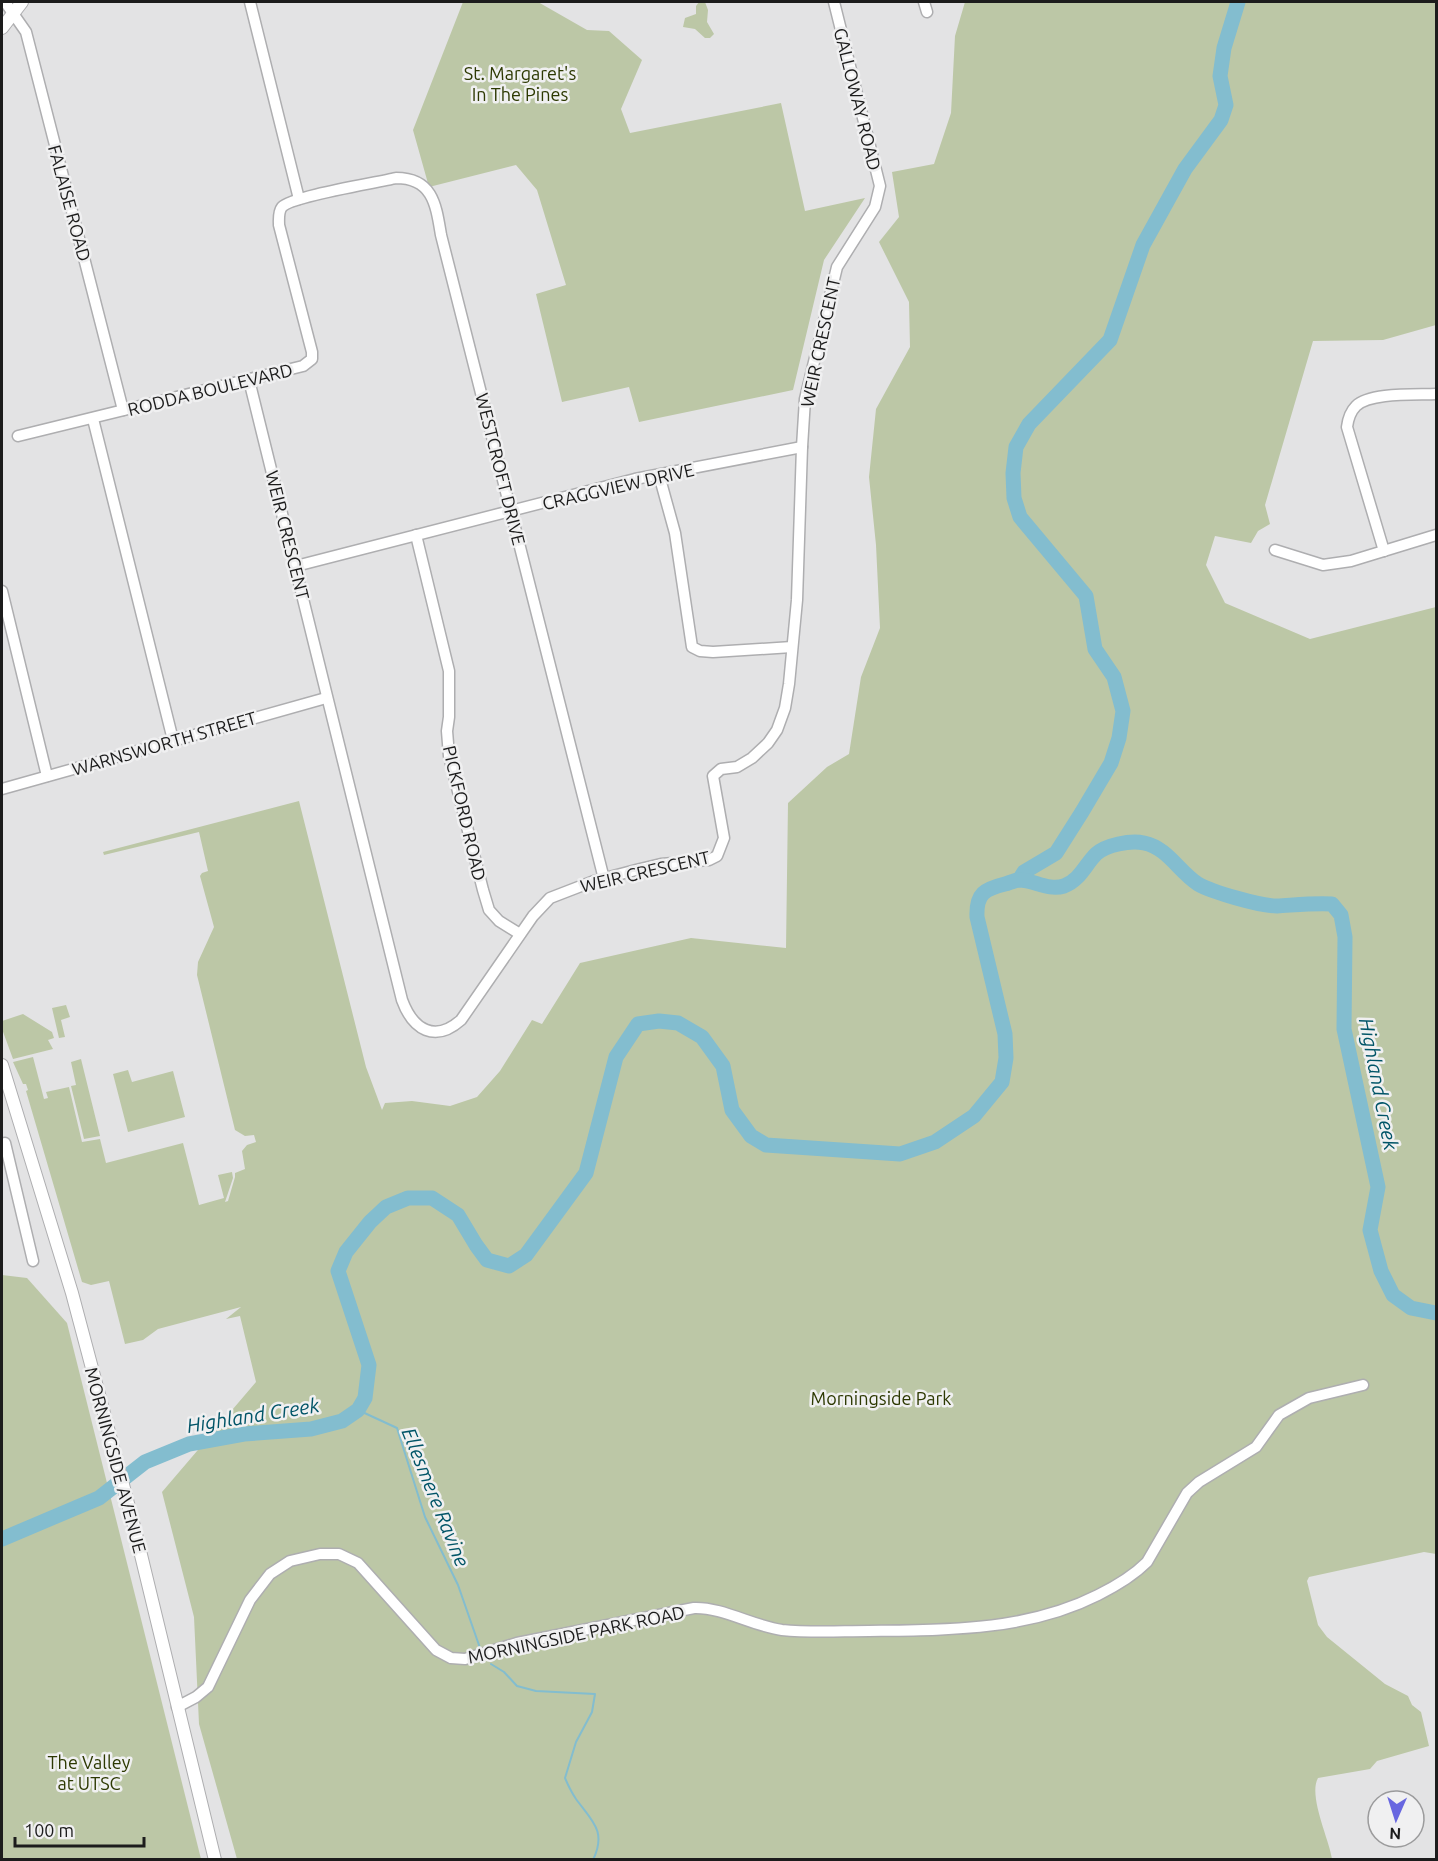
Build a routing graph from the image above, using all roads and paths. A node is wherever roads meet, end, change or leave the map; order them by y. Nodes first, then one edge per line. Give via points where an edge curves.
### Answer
1 (5, 2) edge
2 (22, 2) edge
3 (250, 2) edge
4 (836, 2) edge
5 (13, 13) junction
6 (2, 28) edge
7 (878, 196) joint
8 (299, 199) junction
9 (249, 380) junction
10 (1437, 394) edge
11 (123, 410) junction
12 (93, 419) junction
13 (18, 436) dead end
14 (802, 447) junction
15 (659, 475) junction
16 (512, 512) junction
17 (416, 535) junction
18 (1437, 535) edge
19 (1275, 550) dead end
20 (1384, 550) junction
21 (296, 566) junction
22 (2, 591) edge
23 (792, 647) junction
24 (326, 698) junction
25 (173, 740) junction
26 (47, 776) junction
27 (2, 789) edge
28 (604, 879) junction
29 (520, 934) junction
30 (2, 1065) edge
31 (3, 1144) edge
32 (33, 1261) dead end
33 (1363, 1384) dead end
34 (177, 1707) junction
35 (215, 1860) edge

1 - 5 street, FALAISE ROAD
2 - 5 main road
3 - 8 street
4 - 7 street, GALLOWAY ROAD via 876,167
5 - 6 main road
5 - 11 street, FALAISE ROAD via 26,32
7 - 14 street, WEIR CRESCENT via 837,267 805,399
8 - 9 street, RODDA BOULEVARD via 283,206 279,225 312,359 303,366
8 - 16 street, WESTCROFT DRIVE via 396,178 417,181 428,190
9 - 11 street, RODDA BOULEVARD
9 - 21 street, WEIR CRESCENT
10 - 20 street via 1377,397 1361,402 1348,419 1347,427
11 - 12 street, RODDA BOULEVARD
12 - 13 street, RODDA BOULEVARD
12 - 25 street
14 - 15 street, CRAGGVIEW DRIVE
14 - 23 street, WEIR CRESCENT
15 - 16 street, CRAGGVIEW DRIVE
15 - 23 street via 675,533 693,647 713,652
16 - 17 street, CRAGGVIEW DRIVE
16 - 28 street, WESTCROFT DRIVE
17 - 21 street, CRAGGVIEW DRIVE
17 - 29 street, PICKFORD ROAD via 449,670 449,756 483,890 489,910
18 - 20 street
19 - 20 street via 1323,565
21 - 24 street, WEIR CRESCENT
22 - 26 street
23 - 28 street, WEIR CRESCENT via 785,708 777,730 753,758 721,769 713,777 724,838 717,856 661,864
24 - 25 street, WARNSWORTH STREET
24 - 29 street, WEIR CRESCENT via 402,1000 415,1024 439,1033 452,1028
25 - 26 street, WARNSWORTH STREET
26 - 27 street, WARNSWORTH STREET
28 - 29 street, WEIR CRESCENT via 550,898
30 - 34 main road, MORNINGSIDE AVENUE via 77,1314
31 - 32 street
33 - 34 street, MORNINGSIDE PARK ROAD via 1309,1398 1287,1410 1256,1447 1187,1493 1140,1569 1108,1590 1046,1615 968,1629 802,1632 770,1628 694,1608 517,1643 459,1659 436,1650 358,1563 344,1555 320,1554 290,1561 270,1574 250,1600 208,1687
34 - 35 main road, MORNINGSIDE AVENUE

